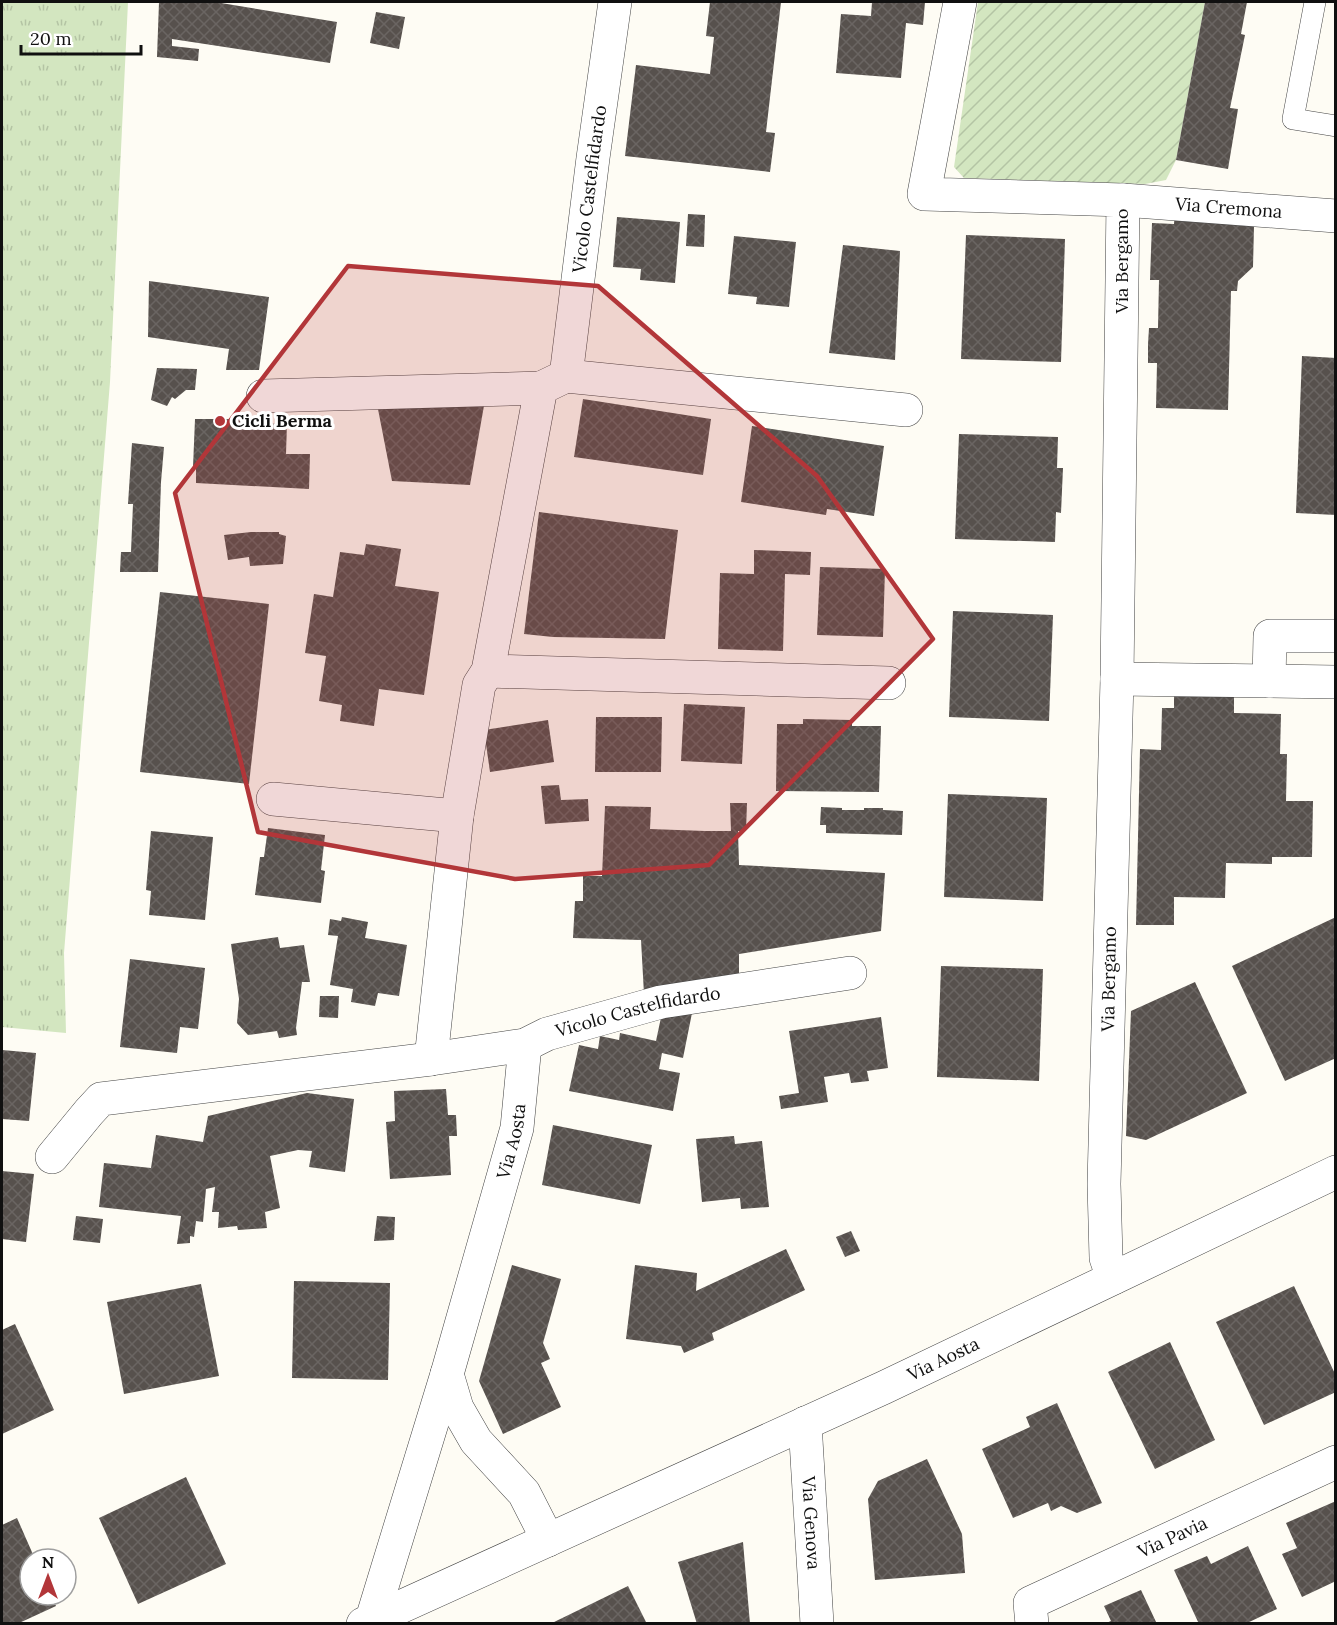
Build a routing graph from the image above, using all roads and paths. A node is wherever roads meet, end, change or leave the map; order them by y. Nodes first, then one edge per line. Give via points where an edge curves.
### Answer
1 (615, 2) edge
2 (960, 2) edge
3 (1316, 2) edge
4 (1335, 126) edge
5 (1124, 200) junction
6 (1335, 216) edge
7 (554, 382) junction
8 (264, 396) dead end
9 (906, 410) dead end
10 (1335, 636) edge
11 (488, 671) junction
12 (1117, 679) junction
13 (1269, 681) junction
14 (1335, 682) edge
15 (889, 683) dead end
16 (273, 799) dead end
17 (457, 816) junction
18 (850, 973) dead end
19 (525, 1045) junction
20 (431, 1059) junction
21 (52, 1157) dead end
22 (1335, 1172) edge
23 (1113, 1278) junction
24 (447, 1374) junction
25 (805, 1423) junction
26 (1335, 1462) edge
27 (548, 1540) junction
28 (368, 1621) edge
29 (817, 1623) edge
30 (1032, 1623) edge

1 - 7 street, Vicolo Castelfidardo via 592,170
2 - 5 street, Via Bergamo via 924,194
3 - 4 lane via 1293,119
5 - 6 street, Via Cremona
5 - 12 street, Via Bergamo
7 - 8 street
7 - 9 street
7 - 11 street, Vicolo Castelfidardo
10 - 13 street via 1270,636
11 - 15 street
11 - 17 street, Vicolo Castelfidardo via 479,685
12 - 13 street
12 - 23 street, Via Bergamo via 1104,1184 1106,1258
13 - 14 street
16 - 17 street
17 - 20 street, Vicolo Castelfidardo
18 - 19 street, Vicolo Castelfidardo via 661,1002 547,1034
19 - 20 street, Vicolo Castelfidardo
19 - 24 street, Via Aosta via 517,1128
20 - 21 street, Vicolo Castelfidardo via 101,1099
22 - 23 street, Via Aosta
23 - 25 street, Via Aosta
24 - 27 street via 457,1408 476,1440 524,1493
24 - 28 street, Via Aosta
25 - 27 street, Via Aosta
25 - 29 street, Via Genova
26 - 30 street, Via Pavia via 1030,1603
27 - 28 street, Via Aosta

